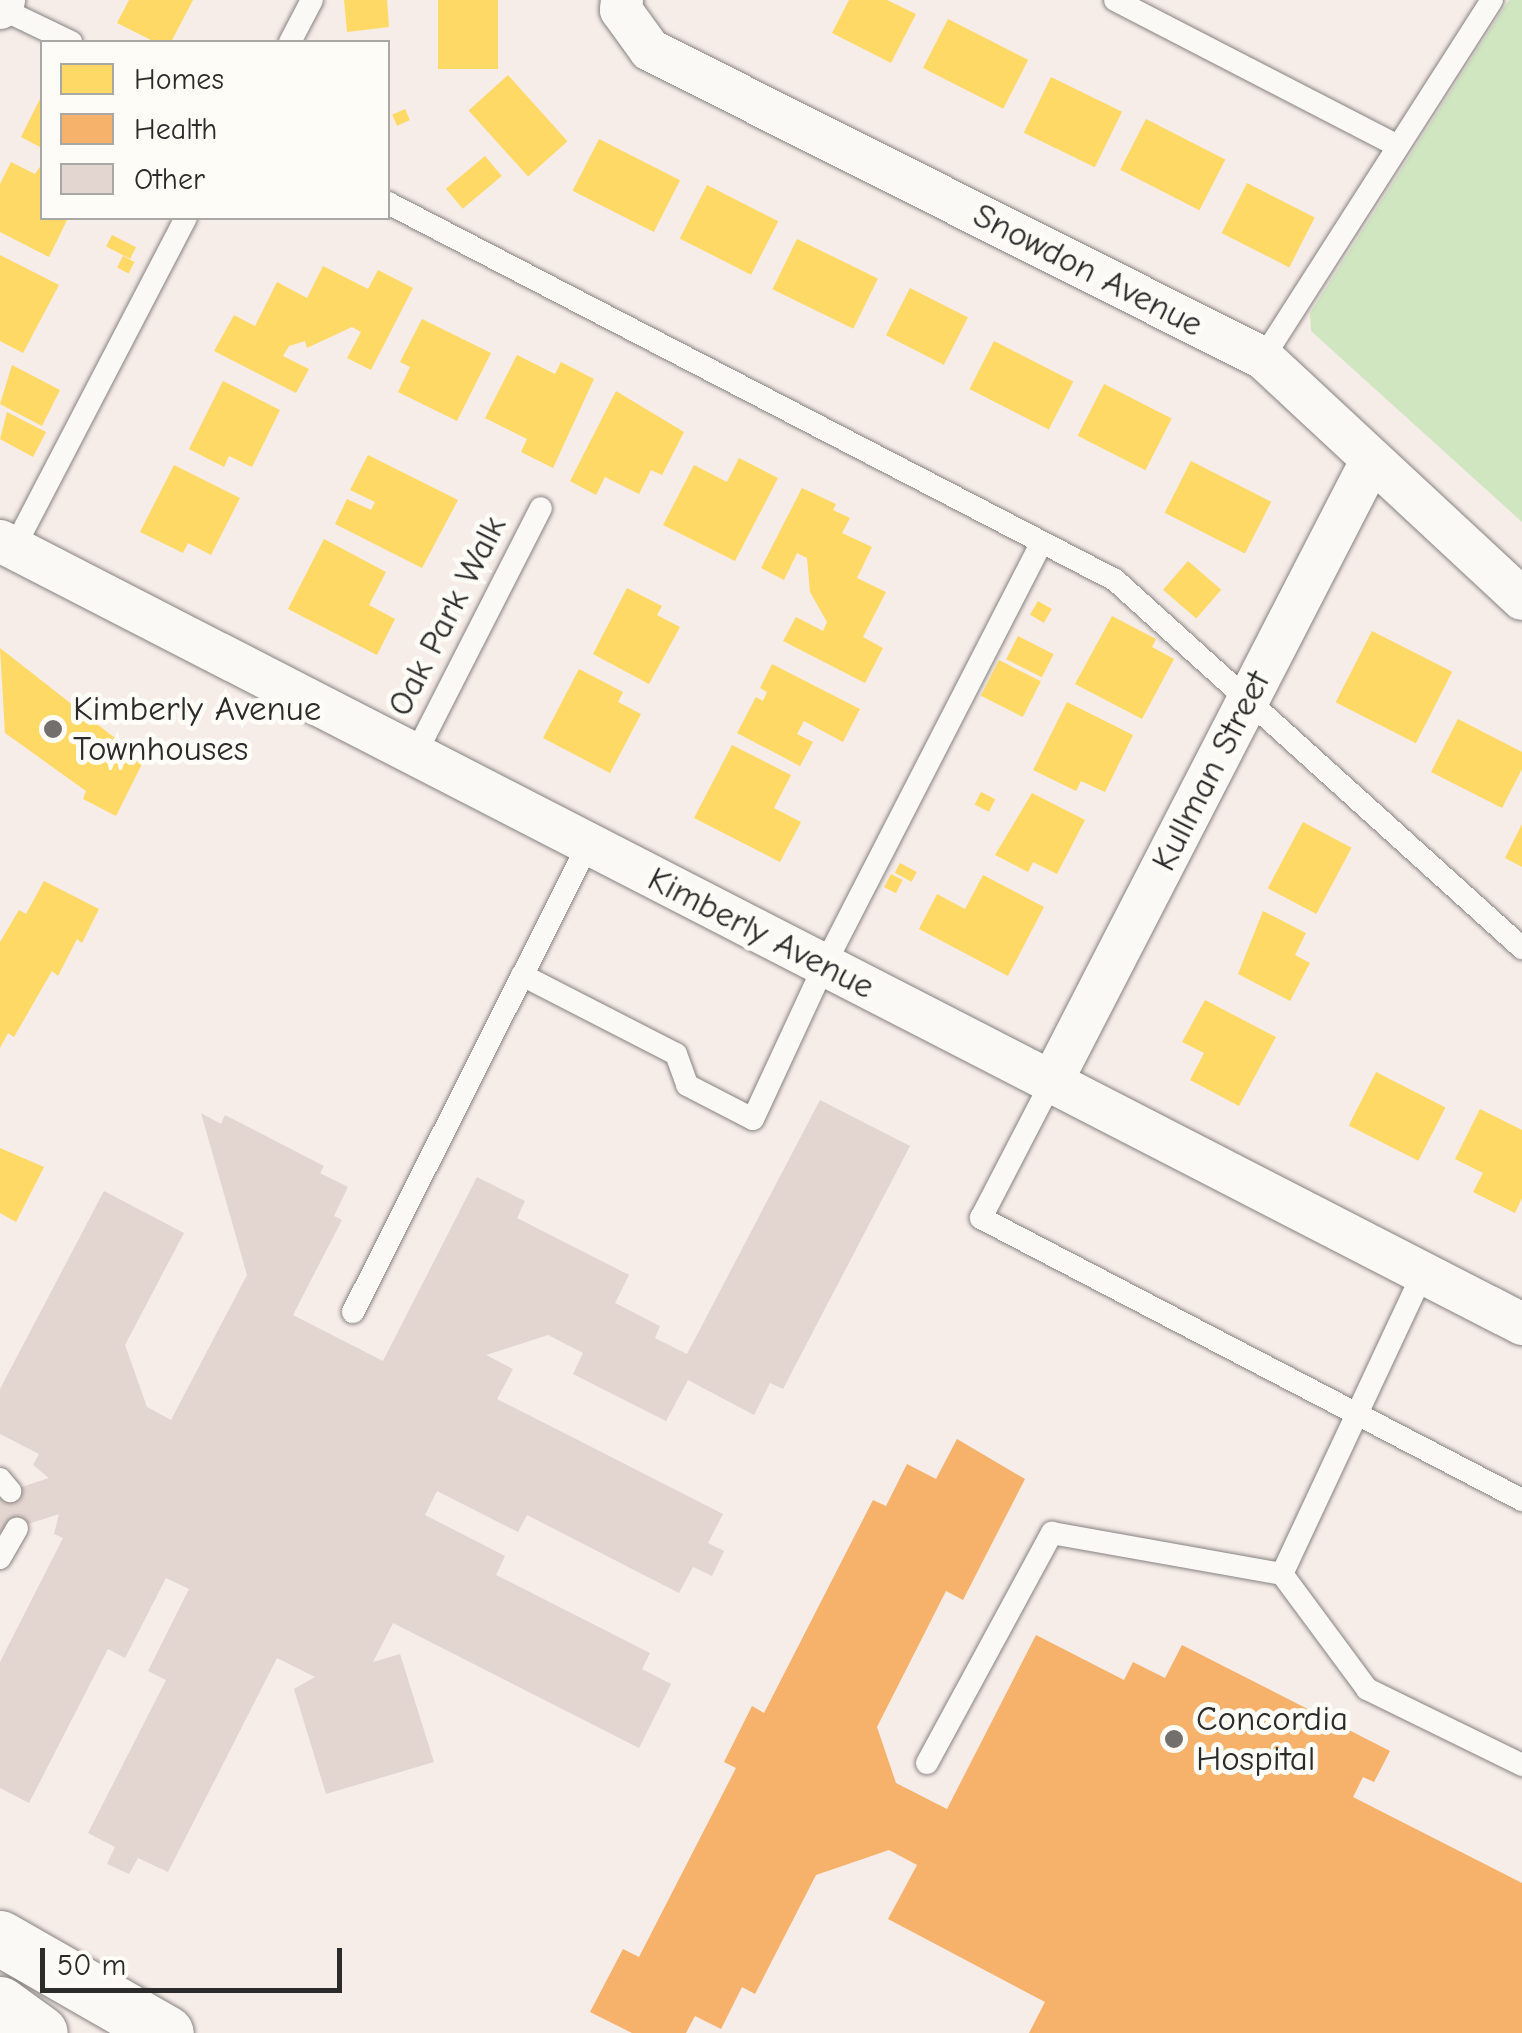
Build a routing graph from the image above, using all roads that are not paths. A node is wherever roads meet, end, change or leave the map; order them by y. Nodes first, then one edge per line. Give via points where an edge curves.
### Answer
1 (4, 0) edge
2 (312, 0) edge
3 (622, 0) edge
4 (1115, 0) edge
5 (1492, 0) edge
6 (0, 8) edge
7 (67, 40) edge
8 (291, 40) edge
9 (1398, 146) junction
10 (390, 204) edge
11 (185, 220) edge
12 (1263, 358) junction
13 (1370, 461) junction
14 (541, 508) dead end
15 (1042, 543) junction
16 (7, 544) edge
17 (1522, 598) edge
18 (1248, 698) junction
19 (414, 755) junction
20 (588, 844) junction
21 (1522, 948) edge
22 (824, 966) junction
23 (522, 975) junction
24 (1052, 1081) junction
25 (1424, 1274) junction
26 (352, 1312) dead end
27 (1522, 1324) edge
28 (1356, 1417) junction
29 (1522, 1500) edge
30 (17, 1528) dead end
31 (0, 1558) edge
32 (1282, 1574) junction
33 (927, 1763) dead end
34 (1522, 1764) edge
35 (0, 1938) edge
36 (0, 2004) edge
37 (40, 2033) edge
38 (166, 2033) edge

1 - 6 street
2 - 8 lane
3 - 12 street, Snowdon Avenue via 621,10 650,50
4 - 9 lane
5 - 9 lane
6 - 7 lane
9 - 12 lane
10 - 15 lane
11 - 16 lane
12 - 13 street, Snowdon Avenue
13 - 17 street, Snowdon Avenue
13 - 18 street, Kullman Street
14 - 19 lane, Oak Park Walk
15 - 18 lane via 1115,580
15 - 22 lane
16 - 19 street, Kimberly Avenue
18 - 21 lane
18 - 24 street, Kullman Street
19 - 20 street, Kimberly Avenue
20 - 22 street, Kimberly Avenue
20 - 23 lane
22 - 23 lane via 753,1120 687,1085 676,1054
22 - 24 street, Kimberly Avenue
23 - 26 lane
24 - 25 street, Kimberly Avenue
24 - 28 lane via 981,1218
25 - 27 street, Kimberly Avenue
25 - 28 lane
28 - 29 lane
28 - 32 lane
30 - 31 lane
32 - 33 lane via 1052,1533
32 - 34 lane via 1368,1689
35 - 38 main road
36 - 37 main road

